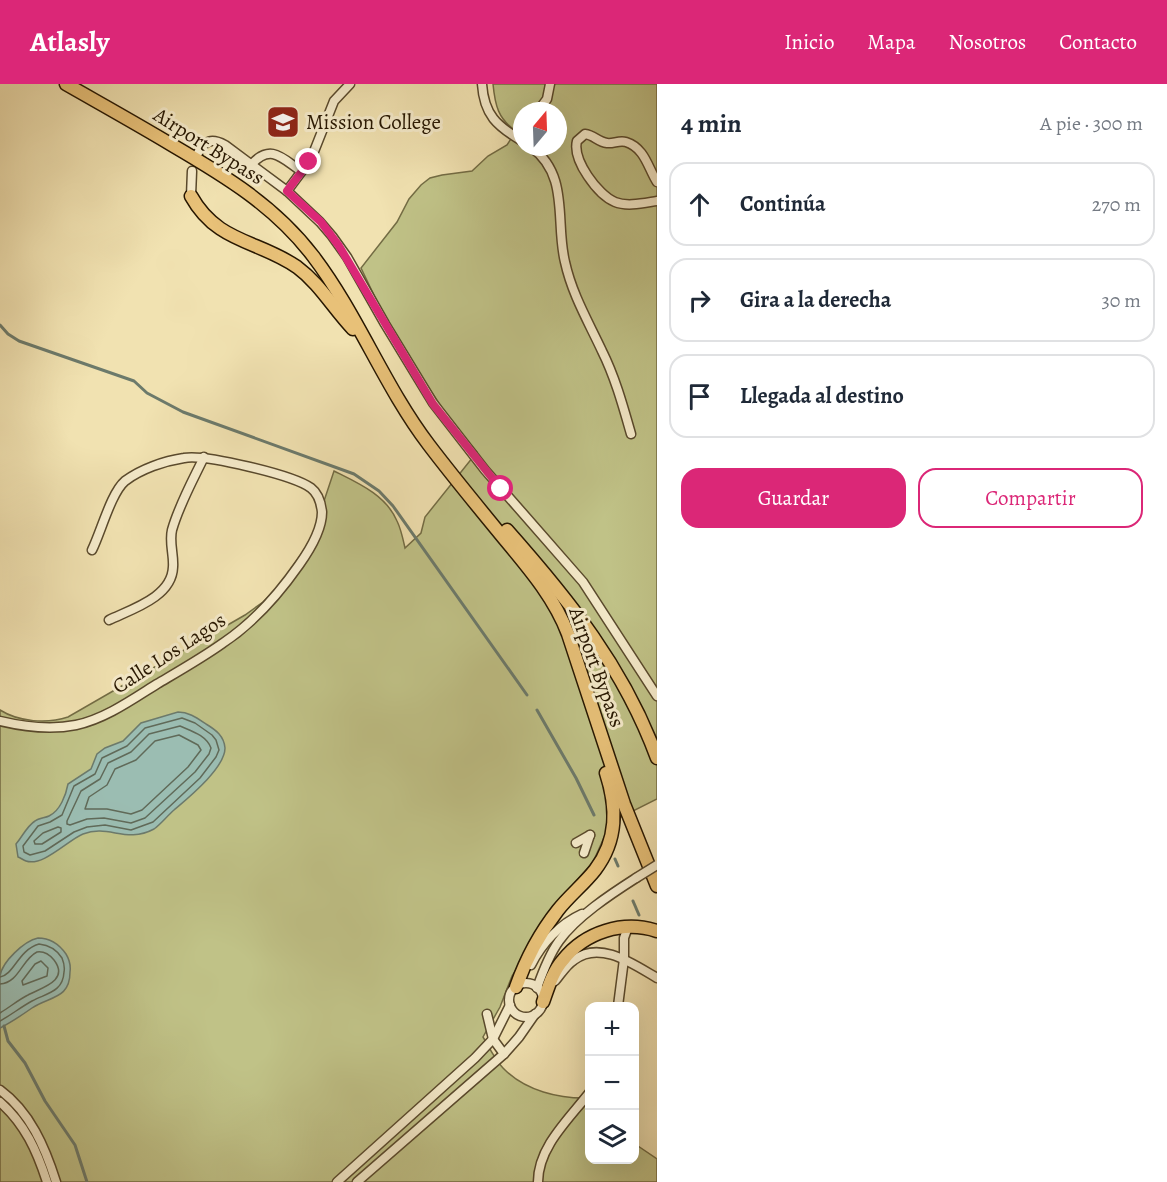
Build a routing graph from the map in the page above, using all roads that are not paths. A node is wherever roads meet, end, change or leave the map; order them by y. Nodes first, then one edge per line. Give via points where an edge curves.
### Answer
1 (66, 84) edge
2 (76, 84) edge
3 (351, 84) edge
4 (482, 84) edge
5 (550, 84) edge
6 (545, 102) edge
7 (513, 133) edge
8 (198, 153) dead end
9 (543, 156) edge
10 (252, 164) junction
11 (192, 171) dead end
12 (301, 171) junction
13 (657, 182) edge
14 (287, 191) junction
15 (191, 196) joint
16 (657, 201) edge
17 (364, 342) junction
18 (631, 434) dead end
19 (204, 457) junction
20 (518, 549) junction
21 (92, 550) dead end
22 (109, 620) dead end
23 (657, 696) edge
24 (0, 721) edge
25 (657, 737) edge
26 (657, 758) edge
27 (576, 843) dead end
28 (584, 853) dead end
29 (657, 866) edge
30 (657, 886) edge
31 (591, 910) junction
32 (628, 927) junction
33 (657, 931) edge
34 (624, 959) junction
35 (657, 978) edge
36 (520, 985) junction
37 (542, 994) junction
38 (619, 1002) edge
39 (510, 1005) junction
40 (487, 1014) dead end
41 (535, 1014) junction
42 (493, 1039) junction
43 (504, 1054) junction
44 (447, 1084) junction
45 (0, 1090) edge
46 (457, 1094) junction
47 (585, 1098) edge
48 (0, 1102) edge
49 (39, 1146) junction
50 (47, 1182) edge
51 (56, 1182) edge
52 (337, 1182) edge
53 (357, 1182) edge
54 (538, 1182) edge

1 - 17 highway, Airport Bypass via 217,170 261,201 289,227 316,261
2 - 20 highway, Airport Bypass via 234,176 285,217 316,252 439,445
3 - 12 street via 334,101 311,159
4 - 7 street via 488,112 496,123
5 - 6 street
8 - 10 street via 204,143 215,141
9 - 18 street via 555,176 564,260 571,285 603,352
10 - 12 street via 260,155 272,153
10 - 14 street
11 - 15 street
12 - 14 street
13 - 16 street via 640,151 632,145 606,143 585,134 577,141 581,165 603,194 630,205
14 - 23 street via 321,222 339,246 433,404 484,470 583,582
15 - 17 highway via 202,213 224,232 285,260 312,280
17 - 20 highway, Airport Bypass via 426,441
19 - 21 street, Calle Los Lagos via 184,458 144,470 123,482
19 - 22 street via 172,531 173,575 168,585 159,594
19 - 24 street, Calle Los Lagos via 298,482 320,498 319,528 308,552 278,594 224,643 106,714 65,726 27,727
20 - 25 highway via 560,583 596,626 632,682
20 - 26 highway, Airport Bypass via 581,618 612,664
20 - 30 highway, Airport Bypass via 564,622 624,804
20 - 36 highway via 560,636 610,788 615,819 600,863 545,928 531,950
27 - 28 street via 590,836
29 - 31 street, bridge
31 - 36 street via 568,920 549,939
31 - 37 street via 561,938 547,963
32 - 33 highway
32 - 34 street
32 - 37 highway via 608,930 579,945 558,967
34 - 35 street
34 - 37 street via 599,952 583,955 568,965
34 - 38 street
36 - 37 street via 531,984
36 - 39 street via 510,995
37 - 41 street
39 - 41 street via 520,1016
39 - 42 street
40 - 42 street
41 - 43 street
42 - 43 street
42 - 44 street
43 - 46 street
44 - 46 street
44 - 52 street
45 - 49 street via 24,1113
46 - 53 street
47 - 54 street via 551,1140 538,1169
48 - 49 street
49 - 50 street
49 - 51 street

